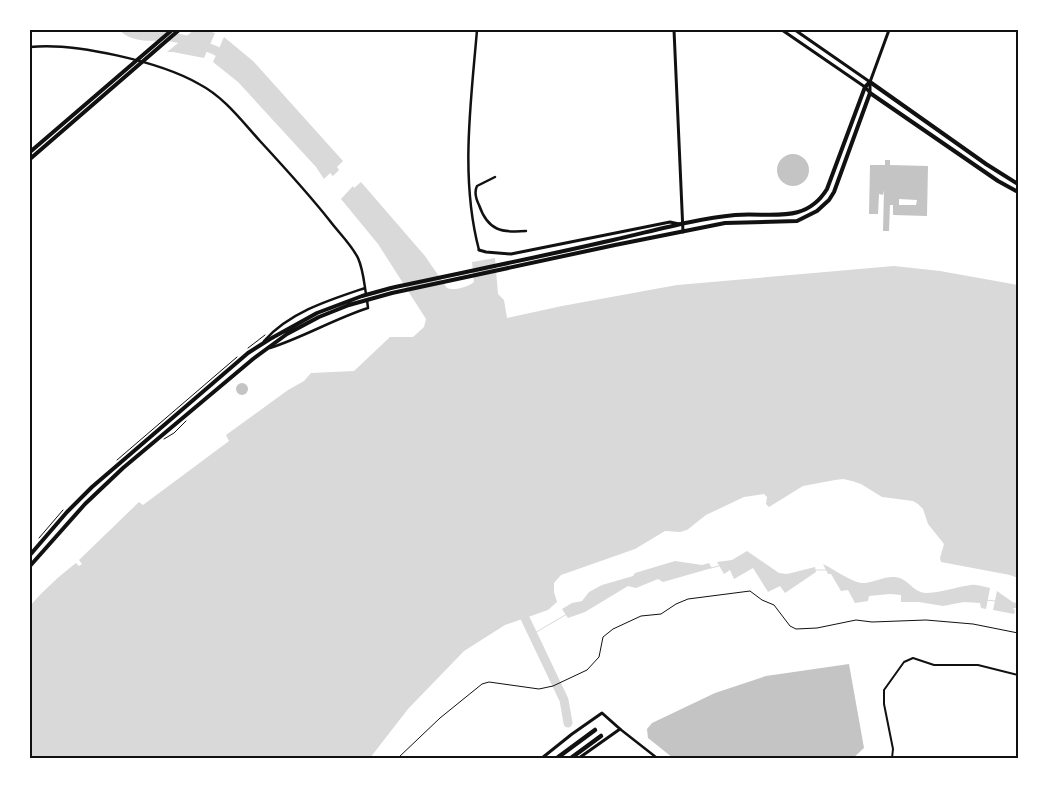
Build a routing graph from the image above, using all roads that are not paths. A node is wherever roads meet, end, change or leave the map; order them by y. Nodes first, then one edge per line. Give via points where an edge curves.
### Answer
1 (172, 30) edge
2 (179, 30) edge
3 (477, 30) edge
4 (674, 30) edge
5 (782, 30) edge
6 (795, 30) edge
7 (889, 30) edge
8 (30, 47) edge
9 (135, 61) junction
10 (141, 62) junction
11 (870, 82) junction
12 (865, 87) junction
13 (870, 93) junction
14 (30, 152) edge
15 (30, 160) edge
16 (495, 177) dead end
17 (1018, 184) edge
18 (1018, 192) edge
19 (682, 224) junction
20 (526, 231) dead end
21 (683, 232) junction
22 (599, 246) junction
23 (478, 250) joint
24 (365, 288) junction
25 (302, 323) junction
26 (262, 343) junction
27 (266, 349) junction
28 (30, 555) edge
29 (30, 566) edge
30 (1018, 675) edge
31 (620, 729) junction
32 (595, 730) dead end
33 (601, 736) dead end
34 (542, 758) edge
35 (557, 758) edge
36 (571, 758) edge
37 (579, 758) edge
38 (656, 758) edge
39 (892, 758) edge

1 - 9 main road
2 - 10 main road
3 - 23 street via 468,161
4 - 19 street
5 - 12 street
6 - 11 street
7 - 11 street
8 - 9 street via 45,45 84,49
9 - 10 street
9 - 14 main road
10 - 15 main road
10 - 24 street via 197,82 228,106 354,251
11 - 12 main road
11 - 13 street
11 - 17 main road
12 - 13 street
12 - 19 main road via 831,182 813,206 789,214 738,215
13 - 18 main road
13 - 21 main road via 837,185 829,200 817,211 789,222 738,222
16 - 20 street via 476,188 483,215 498,229
19 - 21 street
19 - 22 main road
19 - 23 street via 670,222 510,254
21 - 22 main road
22 - 25 main road via 377,296
24 - 26 street via 298,315 282,324
24 - 27 street via 368,308
25 - 26 main road
25 - 27 main road
26 - 28 main road via 104,475
27 - 29 main road via 109,480
30 - 39 street via 978,665 934,665 914,658 904,662 884,690
31 - 34 street via 602,713
31 - 37 street
31 - 38 street
32 - 35 main road
33 - 36 main road

